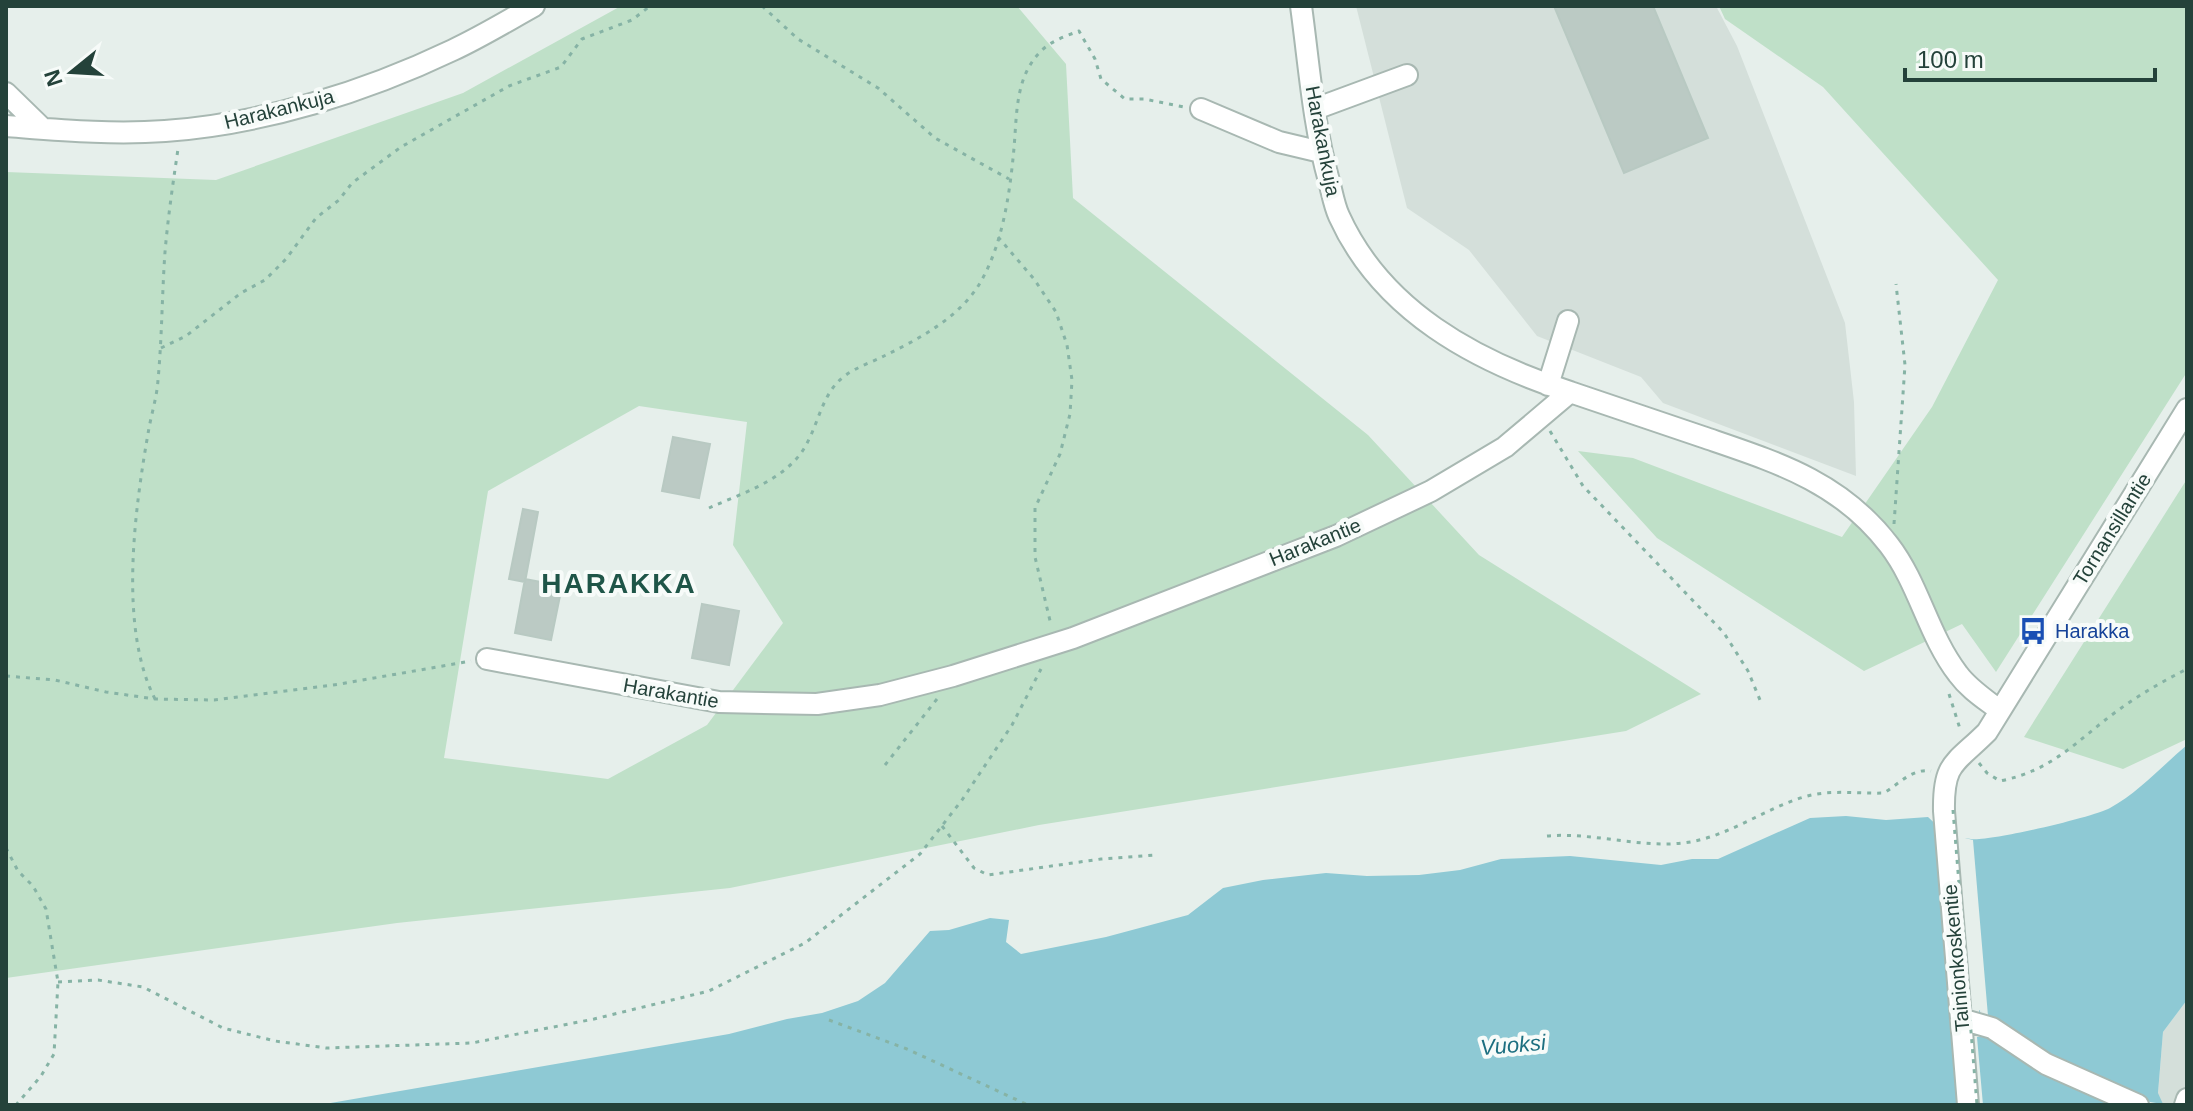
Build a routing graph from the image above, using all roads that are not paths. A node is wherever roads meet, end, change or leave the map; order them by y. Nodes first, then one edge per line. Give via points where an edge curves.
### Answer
1 (534, 6) edge
2 (1301, 6) edge
3 (1407, 75) dead end
4 (6, 93) edge
5 (1201, 109) road end
6 (1315, 109) junction
7 (6, 126) edge
8 (43, 129) junction
9 (1321, 152) junction
10 (1568, 321) dead end
11 (1548, 385) junction
12 (1570, 392) junction
13 (2187, 409) edge
14 (487, 659) road end
15 (1999, 710) junction
16 (1949, 810) joint
17 (1961, 1019) junction
18 (2187, 1099) edge
19 (1968, 1105) edge
20 (2138, 1105) edge
21 (2185, 1105) edge

1 - 8 street, Harakankuja via 453,50 299,107 182,129
2 - 6 street, Harakankuja
3 - 6 street
4 - 8 street
5 - 9 street via 1279,142
6 - 9 street, Harakankuja
7 - 8 street, Harakankuja
9 - 11 street, Harakankuja via 1338,214 1388,290 1461,347
10 - 11 street
11 - 12 street, Harakankuja
12 - 14 street, Harakantie via 1505,447 1431,491 1336,536 1054,644 880,695 817,704 719,702
12 - 15 street via 1782,464 1861,512 1891,547 1959,677
13 - 15 street, Tornansillantie
15 - 16 street, Tornansillantie via 1974,754 1952,763 1947,774
16 - 17 street, Tainionkoskentie
17 - 19 street, Tainionkoskentie
17 - 20 street via 1992,1028 2046,1064
18 - 21 street

